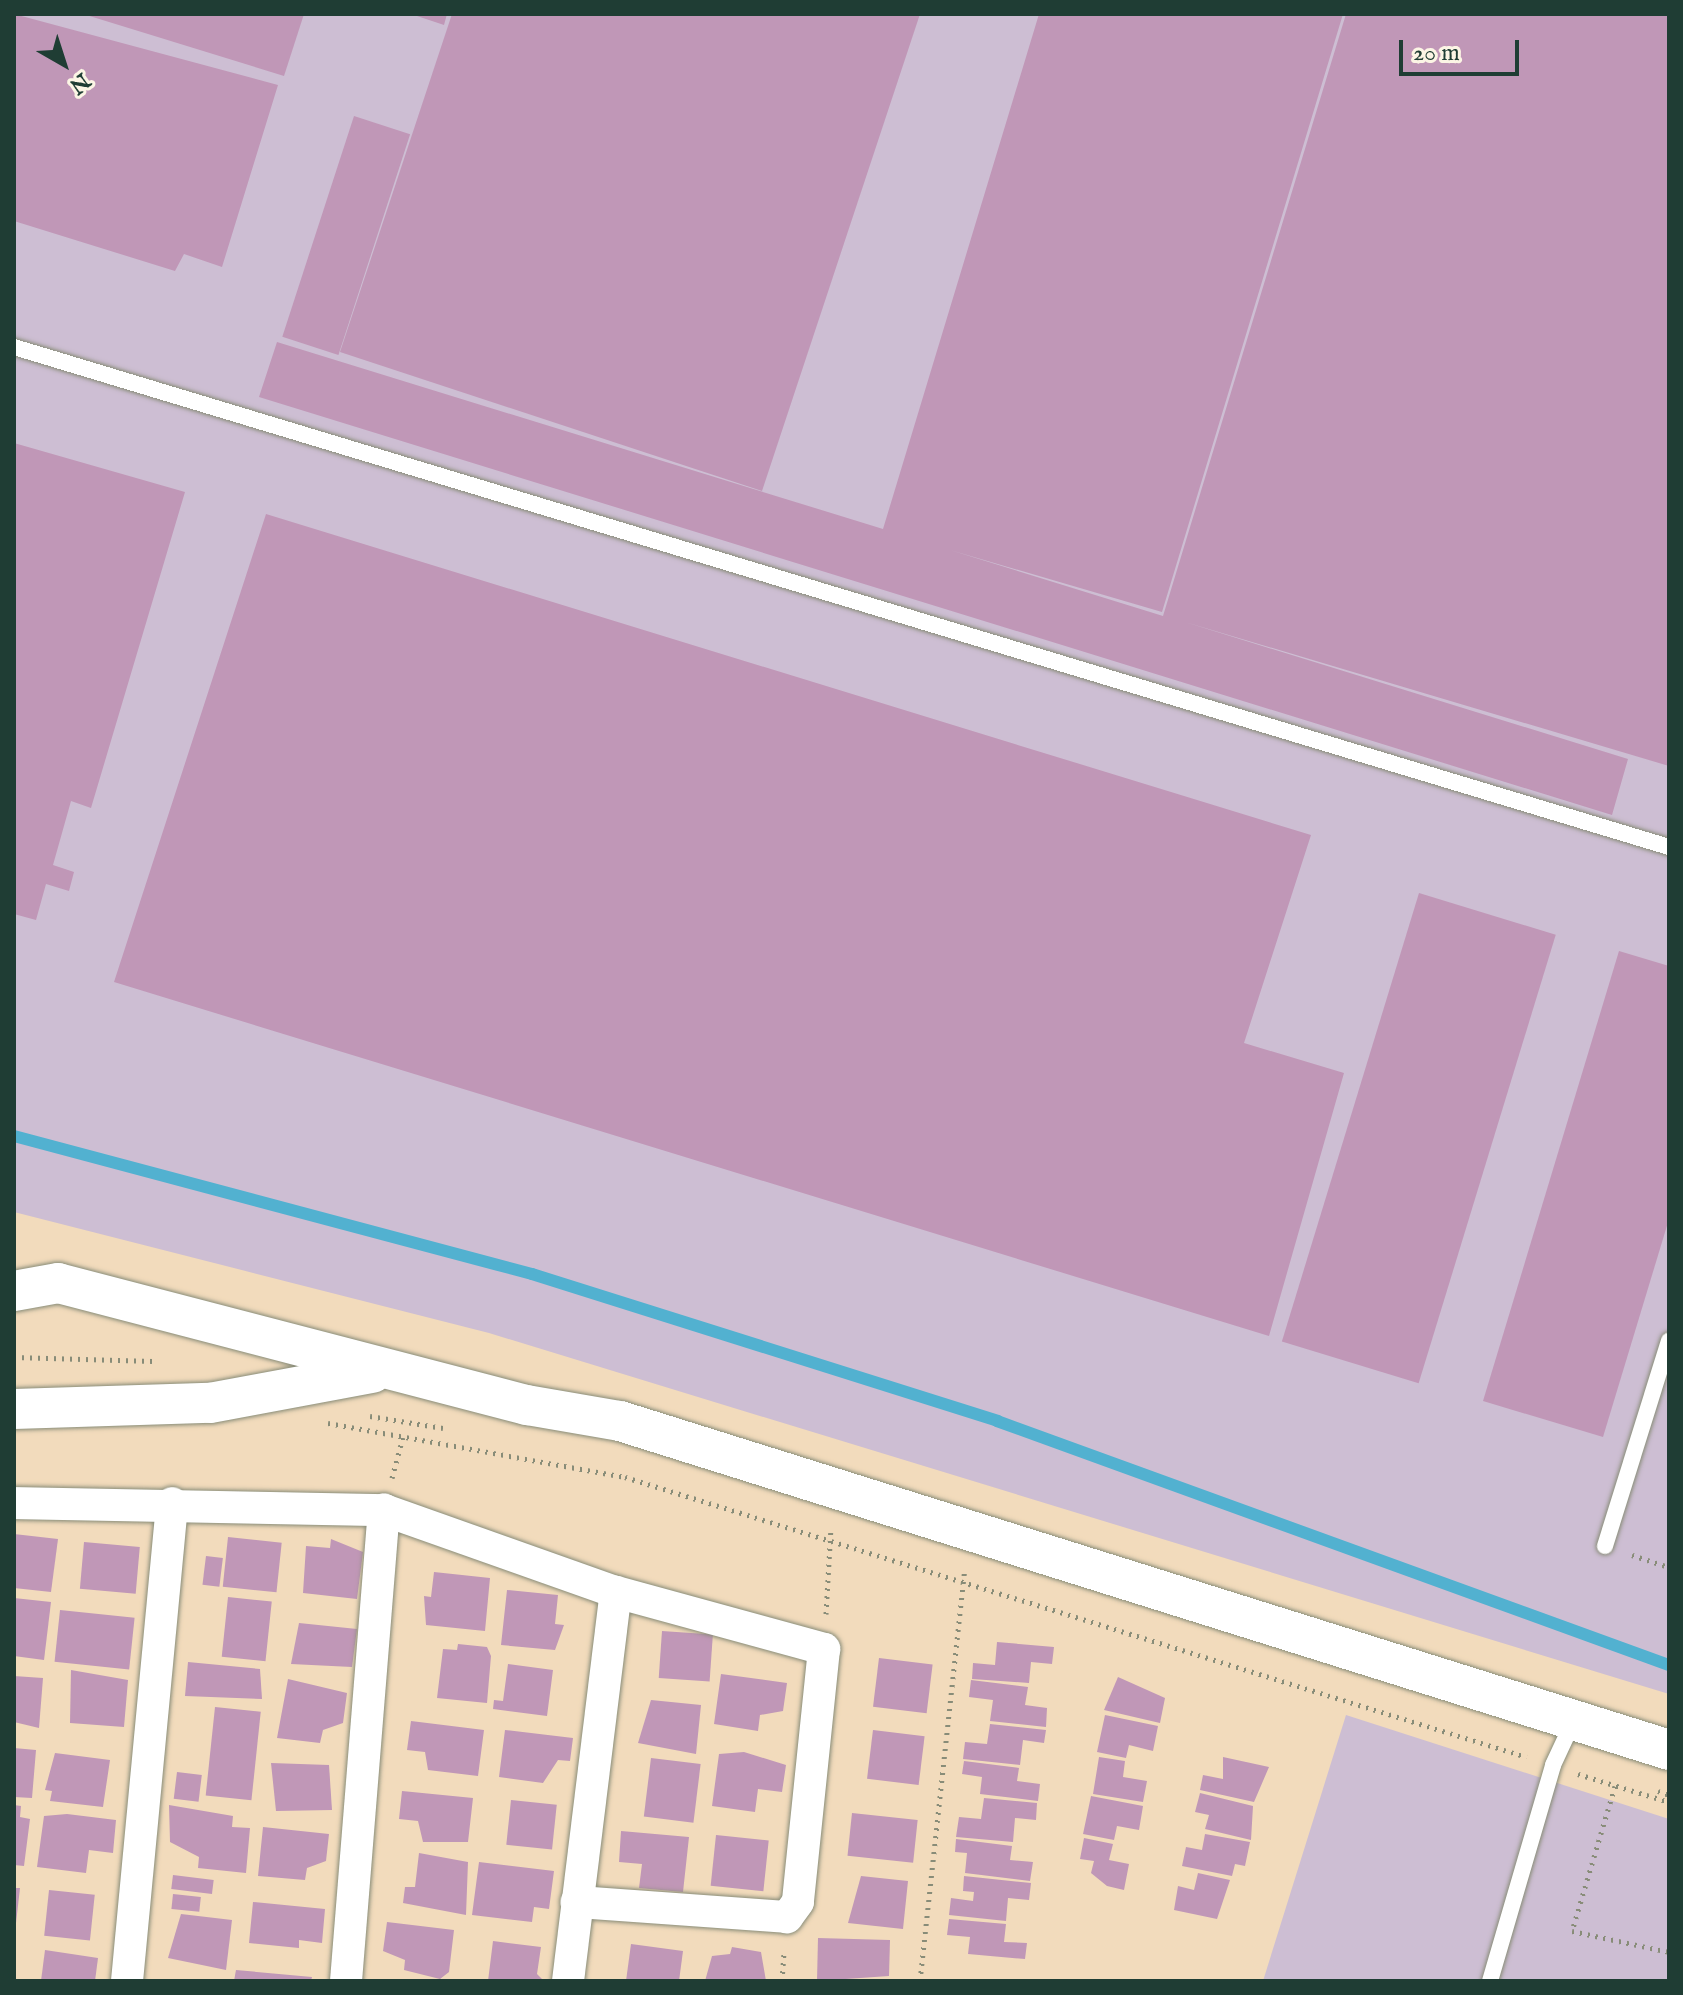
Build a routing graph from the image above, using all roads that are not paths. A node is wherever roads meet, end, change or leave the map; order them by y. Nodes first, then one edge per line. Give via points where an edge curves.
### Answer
1 (14, 347) edge
2 (1669, 847) edge
3 (14, 1269) edge
4 (58, 1283) junction
5 (14, 1291) edge
6 (1669, 1341) edge
7 (396, 1370) junction
8 (14, 1409) edge
9 (14, 1503) edge
10 (172, 1503) junction
11 (384, 1510) junction
12 (1605, 1546) road end
13 (616, 1592) junction
14 (1574, 1720) junction
15 (1669, 1750) edge
16 (577, 1902) junction
17 (127, 1981) edge
18 (346, 1981) edge
19 (568, 1981) edge
20 (1490, 1981) edge

1 - 2 lane
3 - 4 street
4 - 5 street
4 - 7 street
6 - 12 lane
7 - 8 street via 210,1403
7 - 14 street via 620,1421 972,1527
9 - 10 street
10 - 11 street
10 - 17 street
11 - 13 street
11 - 18 street
13 - 16 street
13 - 16 street via 824,1649 798,1902 787,1917
14 - 15 street
14 - 20 lane
16 - 19 street

